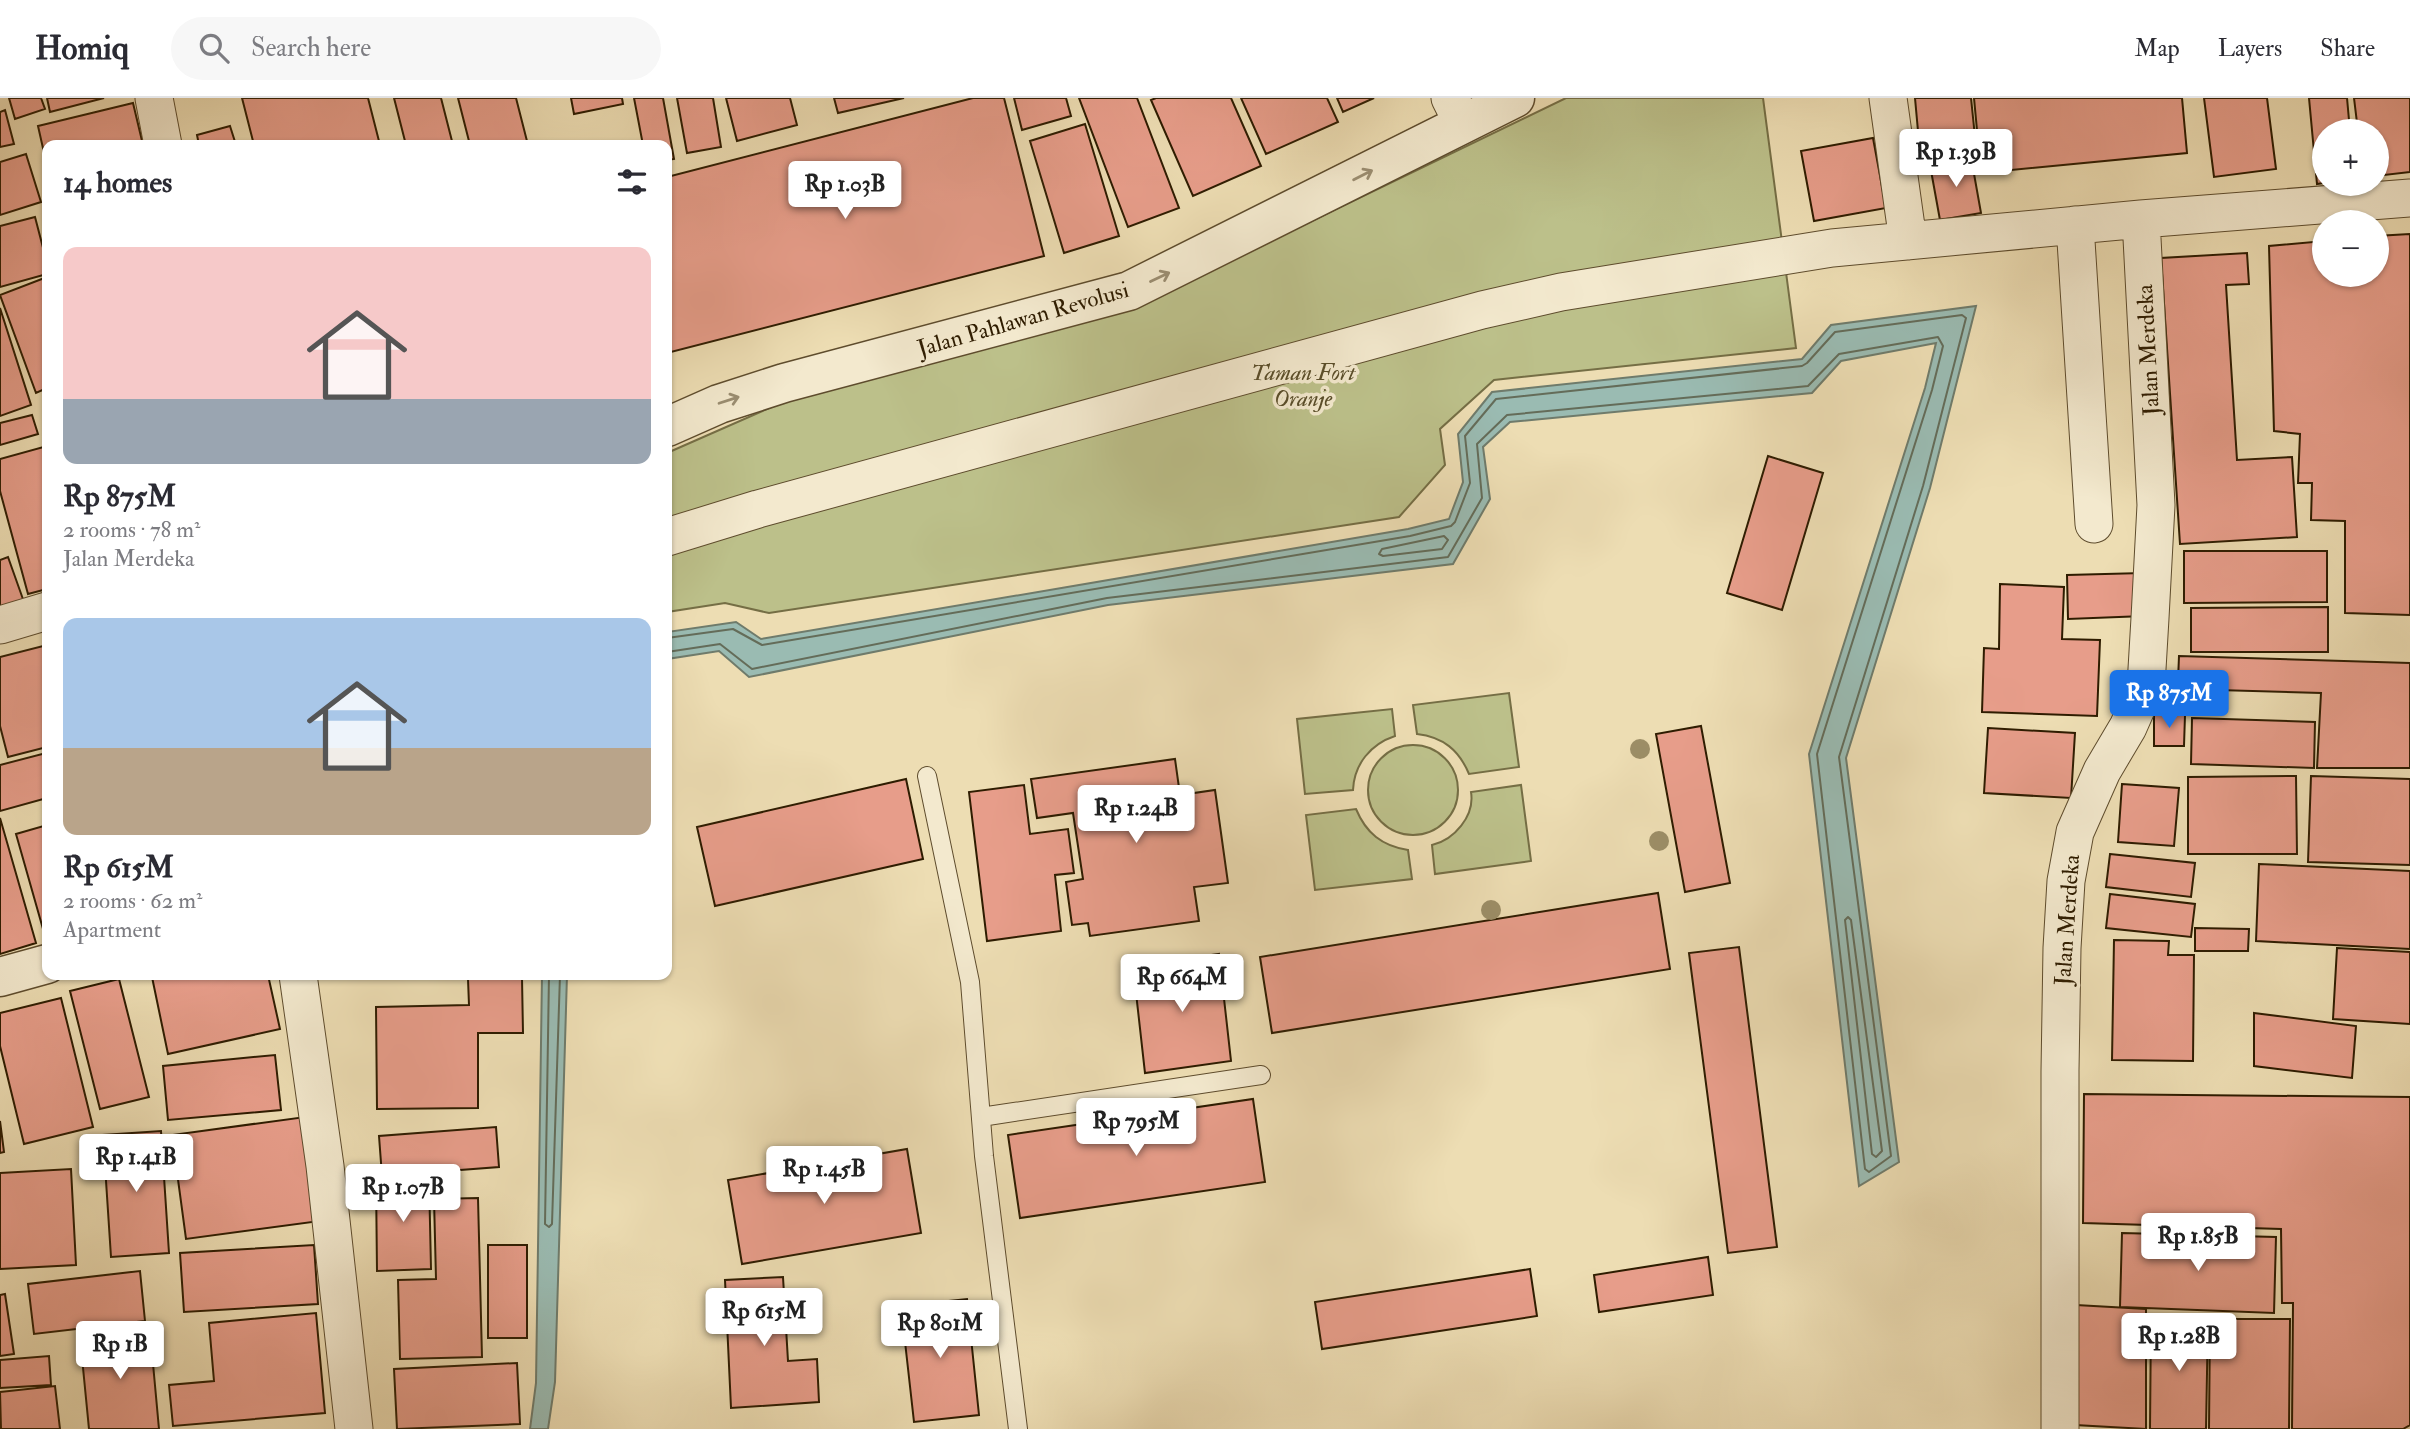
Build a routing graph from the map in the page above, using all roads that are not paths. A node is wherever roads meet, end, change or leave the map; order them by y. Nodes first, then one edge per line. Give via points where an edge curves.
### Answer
1 (154, 98) edge
2 (1515, 98) edge
3 (1888, 98) edge
4 (1456, 111) edge
5 (162, 140) edge
6 (2410, 198) edge
7 (2141, 219) junction
8 (2075, 225) junction
9 (1908, 241) junction
10 (672, 425) edge
11 (2094, 524) dead end
12 (672, 535) edge
13 (42, 612) edge
14 (0, 625) edge
15 (927, 776) dead end
16 (42, 965) edge
17 (0, 977) edge
18 (299, 980) edge
19 (1261, 1074) dead end
20 (981, 1117) junction
21 (344, 1428) edge
22 (1018, 1429) edge
23 (2060, 1429) edge

1 - 5 street
2 - 4 street, Jalan Pahlawan Revolusi
3 - 9 street
10 -> 4 street, Jalan Pahlawan Revolusi via 784,383 1129,291
6 - 7 street
7 - 8 street
7 - 23 street, Jalan Merdeka via 2156,505 2146,686 2075,832 2066,881 2060,1070
8 - 9 street
8 - 11 street
9 - 12 street via 1832,248 1560,292 1482,310
13 - 14 street
15 - 20 lane via 970,982
16 - 17 street
18 - 21 street via 325,1166
19 - 20 lane
20 - 22 lane

